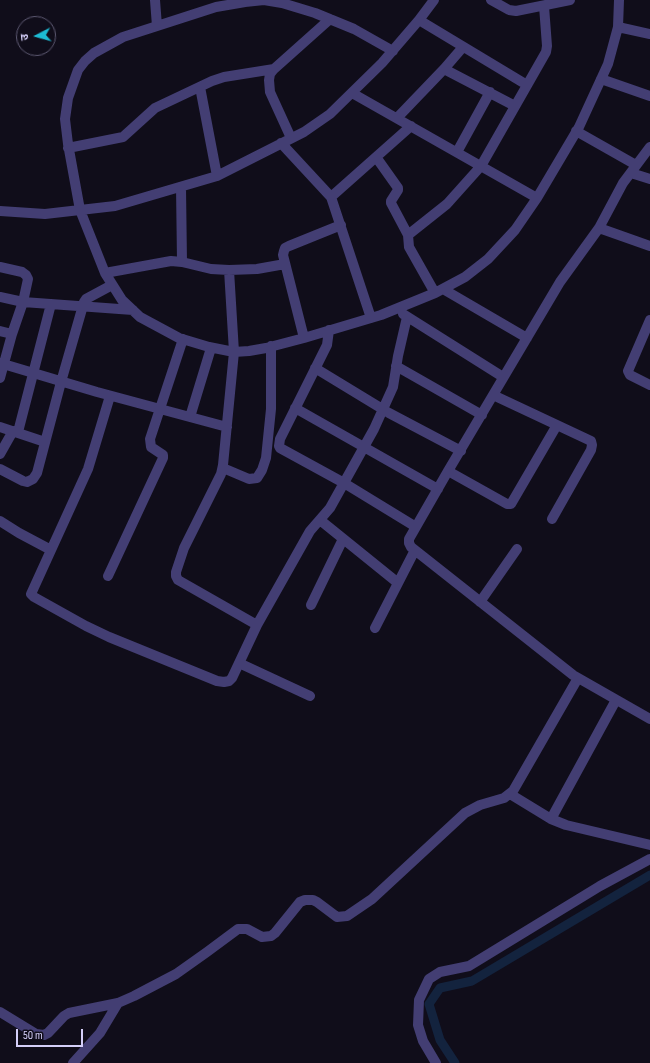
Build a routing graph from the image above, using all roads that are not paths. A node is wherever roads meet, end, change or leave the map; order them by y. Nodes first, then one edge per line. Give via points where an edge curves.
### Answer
1 (155, 0) edge
2 (434, 0) edge
3 (490, 0) edge
4 (570, 0) edge
5 (619, 0) edge
6 (225, 3) edge
7 (544, 6) junction
8 (330, 19) junction
9 (419, 20) junction
10 (158, 26) junction
11 (618, 27) junction
12 (650, 34) edge
13 (463, 47) junction
14 (393, 51) junction
15 (274, 69) junction
16 (444, 69) junction
17 (601, 79) junction
18 (527, 85) junction
19 (200, 87) junction
20 (490, 92) junction
21 (352, 93) junction
22 (650, 96) edge
23 (515, 106) junction
24 (397, 118) junction
25 (411, 126) junction
26 (576, 131) junction
27 (291, 138) junction
28 (281, 143) junction
29 (650, 147) edge
30 (68, 148) junction
31 (457, 152) junction
32 (376, 157) junction
33 (481, 166) junction
34 (634, 169) junction
35 (218, 176) junction
36 (650, 179) edge
37 (181, 187) junction
38 (331, 197) junction
39 (537, 198) junction
40 (80, 210) junction
41 (0, 211) edge
42 (341, 225) junction
43 (599, 228) junction
44 (408, 235) junction
45 (650, 246) edge
46 (182, 262) junction
47 (286, 264) junction
48 (0, 266) edge
49 (229, 270) junction
50 (105, 273) junction
51 (112, 284) junction
52 (439, 291) junction
53 (0, 297) edge
54 (23, 302) junction
55 (51, 304) junction
56 (83, 306) junction
57 (395, 309) junction
58 (133, 310) junction
59 (407, 317) junction
60 (371, 318) junction
61 (650, 320) edge
62 (329, 330) junction
63 (0, 331) edge
64 (12, 334) junction
65 (304, 338) junction
66 (526, 338) junction
67 (183, 339) junction
68 (271, 346) junction
69 (211, 348) junction
70 (234, 352) junction
71 (2, 363) edge
72 (396, 366) junction
73 (315, 368) junction
74 (33, 372) junction
75 (503, 377) junction
76 (0, 378) edge
77 (61, 382) junction
78 (650, 385) edge
79 (493, 395) junction
80 (110, 396) junction
81 (295, 408) junction
82 (159, 409) junction
83 (383, 409) junction
84 (482, 415) junction
85 (190, 417) junction
86 (557, 425) junction
87 (0, 427) edge
88 (228, 427) junction
89 (16, 431) junction
90 (45, 442) junction
91 (278, 446) junction
92 (365, 446) junction
93 (461, 451) junction
94 (266, 452) junction
95 (0, 454) edge
96 (223, 468) junction
97 (0, 469) edge
98 (448, 471) junction
99 (344, 483) junction
100 (438, 489) junction
101 (552, 519) dead end
102 (320, 520) junction
103 (0, 521) edge
104 (416, 528) junction
105 (343, 539) junction
106 (517, 548) dead end
107 (51, 550) junction
108 (415, 550) junction
109 (108, 576) dead end
110 (398, 583) junction
111 (480, 602) junction
112 (311, 605) dead end
113 (257, 625) junction
114 (375, 628) dead end
115 (239, 663) junction
116 (578, 678) junction
117 (310, 696) dead end
118 (616, 700) junction
119 (650, 719) edge
120 (510, 794) junction
121 (551, 819) junction
122 (650, 845) edge
123 (650, 859) edge
124 (118, 1003) junction
125 (0, 1012) edge
126 (73, 1063) edge
127 (436, 1063) edge

1 - 10 street
2 - 9 street
3 - 7 street via 509,10
4 - 7 street
5 - 11 street
6 - 8 street via 264,0 282,2
6 - 10 street
7 - 18 street via 547,49
8 - 14 street
8 - 15 street
9 - 13 street
9 - 14 street
10 - 30 street via 123,37 94,53 78,70 68,98 65,119
11 - 12 street
11 - 17 street
13 - 16 street
13 - 18 street
14 - 21 street
15 - 19 street via 224,77
15 - 27 street via 270,74 270,92
16 - 20 street
16 - 24 street
17 - 22 street
17 - 26 street
18 - 23 street
19 - 30 street via 155,108 124,137
19 - 35 street
20 - 23 street
20 - 31 street
21 - 24 street
21 - 27 street via 330,114
23 - 33 street
24 - 25 street
25 - 31 street
25 - 32 street
26 - 34 street
26 - 39 street
27 - 28 street
28 - 35 street
28 - 38 street
29 - 34 street
30 - 40 street
31 - 33 street
32 - 38 street
32 - 44 street via 398,188 391,204
33 - 39 street
33 - 44 street via 447,204
34 - 36 street
34 - 43 street via 623,183
35 - 37 street
37 - 40 street via 115,206
37 - 46 street
38 - 42 street
39 - 52 street via 515,230 488,260 465,277
40 - 41 street via 45,214
40 - 50 street
42 - 47 street via 285,248 283,255
42 - 60 street
43 - 45 street
43 - 66 street via 566,272
44 - 52 street via 409,247
46 - 49 street via 210,269
46 - 50 street via 171,261
47 - 49 street
47 - 65 street
48 - 54 street via 22,272 27,277
49 - 70 street
50 - 51 street
51 - 56 street via 86,299
51 - 58 street via 122,300
52 - 57 street
52 - 66 street
53 - 54 street
54 - 55 street
54 - 64 street
55 - 56 street
55 - 74 street
56 - 58 street
56 - 77 street
57 - 59 street
57 - 60 street
58 - 67 street via 140,317
59 - 72 street
59 - 75 street
60 - 62 street
61 - 78 street via 628,371 630,375
62 - 65 street
62 - 73 street via 327,345
63 - 64 street
64 - 71 street
65 - 68 street
66 - 75 street
67 - 69 street
67 - 82 street
68 - 70 street
68 - 94 street via 271,409
69 - 70 street
69 - 85 street
70 - 88 street
71 - 74 street
71 - 76 street
72 - 83 street via 393,387
72 - 84 street
73 - 81 street
73 - 83 street
74 - 77 street
74 - 89 street
75 - 79 street
77 - 80 street
77 - 90 street
79 - 84 street
79 - 86 street
80 - 82 street
80 - 107 street via 88,469
81 - 91 street
81 - 92 street
82 - 85 street
82 - 109 street via 150,445 163,455 163,458
83 - 92 street
83 - 93 street
84 - 93 street
85 - 88 street
86 - 98 street via 511,504
86 - 101 street via 588,439 592,446
87 - 89 street
88 - 96 street
89 - 90 street
89 - 95 street
90 - 97 street via 33,479 23,481
91 - 94 street
91 - 99 street
92 - 99 street
92 - 100 street
93 - 98 street
94 - 96 street via 262,470 257,478 249,479
96 - 113 street via 184,548 176,576 178,580
98 - 100 street
99 - 102 street
99 - 104 street
100 - 104 street
102 - 105 street
102 - 113 street via 310,531
103 - 107 street
104 - 108 street via 409,543
105 - 110 street
105 - 112 street
106 - 111 street
107 - 115 street via 32,591 34,597 103,634 217,681 229,681
108 - 110 street
108 - 111 street
110 - 114 street
111 - 116 street
113 - 115 street
115 - 117 street
116 - 118 street
116 - 120 street
118 - 119 street
118 - 121 street
120 - 121 street
120 - 124 street via 474,807 465,813 372,899 347,916 337,917 317,902 305,900 300,902 271,936 262,937 247,929 234,930 176,974
121 - 122 street
123 - 127 street via 600,886 470,966 440,972 429,979 419,1000 418,1024 423,1041
124 - 125 street via 69,1013 44,1035 36,1034
124 - 126 street via 100,1033

